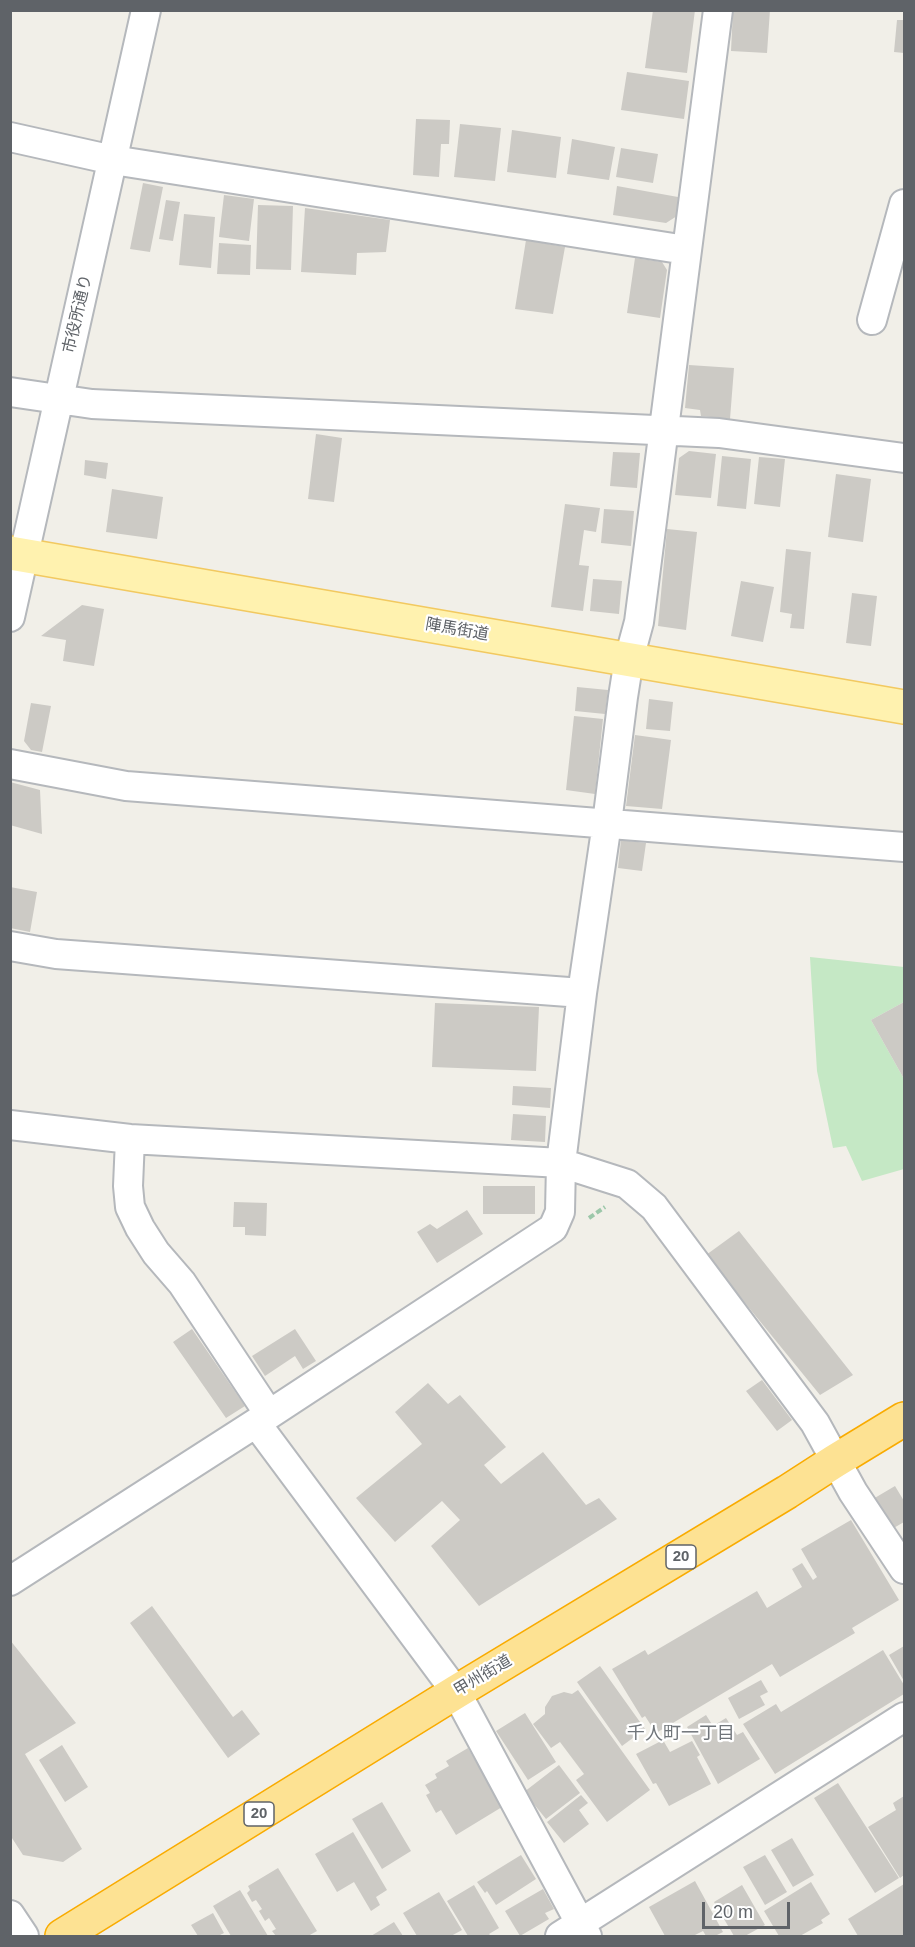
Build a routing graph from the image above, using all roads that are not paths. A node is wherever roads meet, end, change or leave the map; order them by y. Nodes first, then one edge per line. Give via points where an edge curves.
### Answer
1 (146, 10) edge
2 (718, 10) edge
3 (10, 136) edge
4 (112, 160) junction
5 (904, 204) edge
6 (686, 250) junction
7 (895, 272) edge
8 (872, 320) dead end
9 (10, 392) edge
10 (59, 400) junction
11 (663, 432) junction
12 (904, 459) edge
13 (18, 554) edge
14 (10, 617) edge
15 (629, 659) junction
16 (904, 707) edge
17 (10, 764) edge
18 (607, 823) junction
19 (904, 847) edge
20 (10, 946) edge
21 (582, 993) junction
22 (10, 1125) edge
23 (130, 1139) junction
24 (561, 1163) junction
25 (263, 1418) junction
26 (904, 1419) edge
27 (835, 1461) junction
28 (904, 1569) edge
29 (10, 1581) edge
30 (456, 1692) junction
31 (904, 1717) edge
32 (10, 1915) edge
33 (576, 1932) edge
34 (24, 1936) edge
35 (62, 1936) edge

1 - 4 street, 市役所通り
2 - 6 street
3 - 4 street
4 - 6 street
4 - 10 street, 市役所通り
5 - 7 street
6 - 11 street
7 - 8 street
9 - 10 street
10 - 11 street
10 - 13 street, 市役所通り
11 - 12 street via 719,433
11 - 15 street via 639,622
13 - 14 street, 市役所通り
13 - 15 main road, 陣馬街道
15 - 16 main road, 陣馬街道
15 - 18 street
17 - 18 street via 126,786
18 - 19 street
18 - 21 street
20 - 21 street via 57,954
21 - 24 street
22 - 23 street
23 - 24 street
23 - 25 street via 130,1207 140,1228 183,1283
24 - 25 street via 560,1212 553,1228
24 - 27 street via 627,1184 654,1207 815,1423
25 - 29 street
25 - 30 street
26 - 27 highway, 甲州街道 / 20
27 - 28 street
27 - 30 highway, 甲州街道 / 20
30 - 33 street
30 - 35 highway, 甲州街道 / 20
31 - 33 street
32 - 34 street

